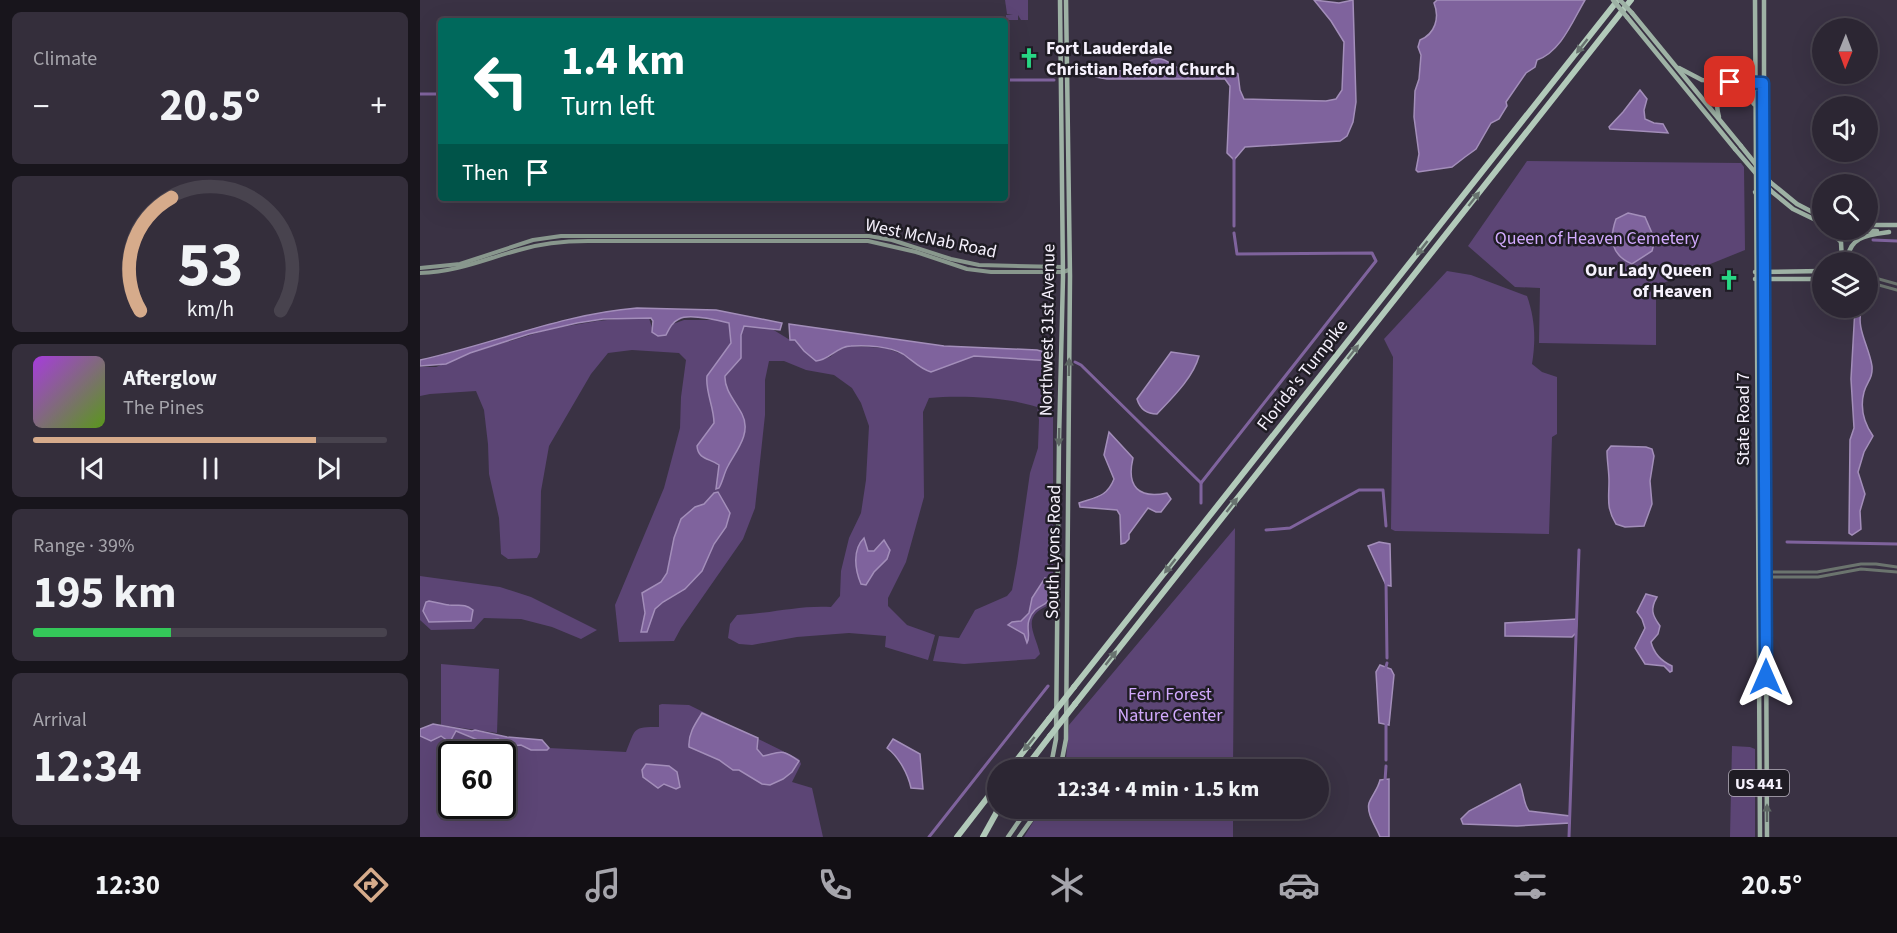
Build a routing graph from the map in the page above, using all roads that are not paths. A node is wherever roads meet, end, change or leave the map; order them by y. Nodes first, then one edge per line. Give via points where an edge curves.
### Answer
1 (1060, 0) edge
2 (1066, 0) edge
3 (1612, 0) edge
4 (1619, 0) edge
5 (1631, 0) edge
6 (1763, 0) edge
7 (1755, 1) edge
8 (1629, 15) junction
9 (1763, 27) junction
10 (1674, 64) junction
11 (1755, 85) junction
12 (1763, 85) junction
13 (1730, 88) junction
14 (1755, 106) junction
15 (1720, 120) junction
16 (1755, 192) junction
17 (1812, 215) edge
18 (1812, 218) edge
19 (1764, 223) junction
20 (1878, 225) edge
21 (1897, 225) edge
22 (1878, 231) edge
23 (1889, 232) junction
24 (1897, 232) edge
25 (1839, 240) edge
26 (1843, 251) edge
27 (1849, 252) edge
28 (420, 268) edge
29 (1063, 270) junction
30 (1069, 270) junction
31 (1755, 272) junction
32 (1812, 272) edge
33 (420, 273) edge
34 (1764, 273) junction
35 (1755, 279) junction
36 (1764, 279) junction
37 (1812, 279) edge
38 (1878, 279) edge
39 (1897, 284) edge
40 (1878, 285) edge
41 (1897, 290) edge
42 (1069, 335) joint
43 (1059, 536) junction
44 (1067, 536) junction
45 (1897, 567) edge
46 (1897, 572) edge
47 (1758, 574) junction
48 (1765, 574) junction
49 (1758, 657) junction
50 (1766, 677) junction
51 (1759, 730) junction
52 (1766, 740) junction
53 (1759, 743) junction
54 (1766, 757) junction
55 (1018, 759) edge
56 (1032, 759) edge
57 (1052, 759) edge
58 (1062, 759) edge
59 (987, 798) edge
60 (993, 819) edge
61 (1020, 819) edge
62 (1032, 819) edge
63 (957, 837) edge
64 (983, 837) edge
65 (1008, 837) edge
66 (1019, 837) edge
67 (1760, 837) edge
68 (1767, 837) edge

1 - 29 main road, Northwest 31st Avenue
2 - 30 main road, Northwest 31st Avenue
3 - 8 main road, bridge
4 - 8 main road, bridge
4 -> 55 highway, Florida's Turnpike, bridge
56 -> 5 highway, Florida's Turnpike, bridge
6 - 9 main road, State Road 7 / US 441
7 - 9 main road via 1760,7
7 - 11 main road, State Road 7 / US 441
8 - 10 main road
8 - 18 main road, bridge via 1771,191 1793,209
9 - 12 main road, State Road 7 / US 441
10 - 11 main road via 1702,80
10 - 15 main road
11 - 12 main road
11 - 13 main road
11 - 14 main road, State Road 7 / US 441
12 - 19 main road, State Road 7 / US 441
13 - 14 main road via 1744,92
13 - 15 main road via 1721,92 1717,101
14 - 16 main road, State Road 7 / US 441
15 - 17 main road, bridge via 1770,182
16 - 19 main road
16 - 31 main road, State Road 7 / US 441
19 - 34 main road, State Road 7 / US 441
20 - 21 main road
22 - 23 main road
23 - 24 main road
23 - 27 main road via 1857,240
25 - 26 main road
28 - 29 main road, West McNab Road via 460,264 533,240 561,236 753,235 869,236 979,265
29 - 30 main road, West McNab Road
29 - 33 main road, West McNab Road via 991,273 868,241 563,241 518,250 460,269
29 -> 43 main road, Northwest 31st Avenue
30 - 42 main road, Northwest 31st Avenue
31 - 34 main road
31 - 35 main road, State Road 7 / US 441
32 - 34 main road
34 - 36 main road, State Road 7 / US 441
35 - 36 main road
35 - 47 main road, State Road 7 / US 441
36 - 37 main road
36 - 48 main road, State Road 7 / US 441
38 - 39 street
40 - 41 street
44 -> 42 main road, South Lyons Road
43 - 44 main road
43 - 57 main road, Northwest 31st Avenue via 1056,739
44 - 58 main road, South Lyons Road via 1066,739
45 - 48 street via 1861,564 1817,572
46 - 48 street via 1861,568 1818,577
47 - 48 street
47 - 49 main road, State Road 7 / US 441
48 - 50 main road, State Road 7 / US 441
49 - 50 main road
49 - 51 main road, State Road 7 / US 441
50 - 52 main road, State Road 7 / US 441
51 - 52 main road
51 - 53 main road, State Road 7 / US 441
52 - 54 main road, State Road 7 / US 441
53 - 54 main road
53 - 67 main road, State Road 7 / US 441
68 -> 54 main road, State Road 7 / US 441
59 - 63 highway
60 - 64 highway
61 - 65 main road
62 - 66 main road

